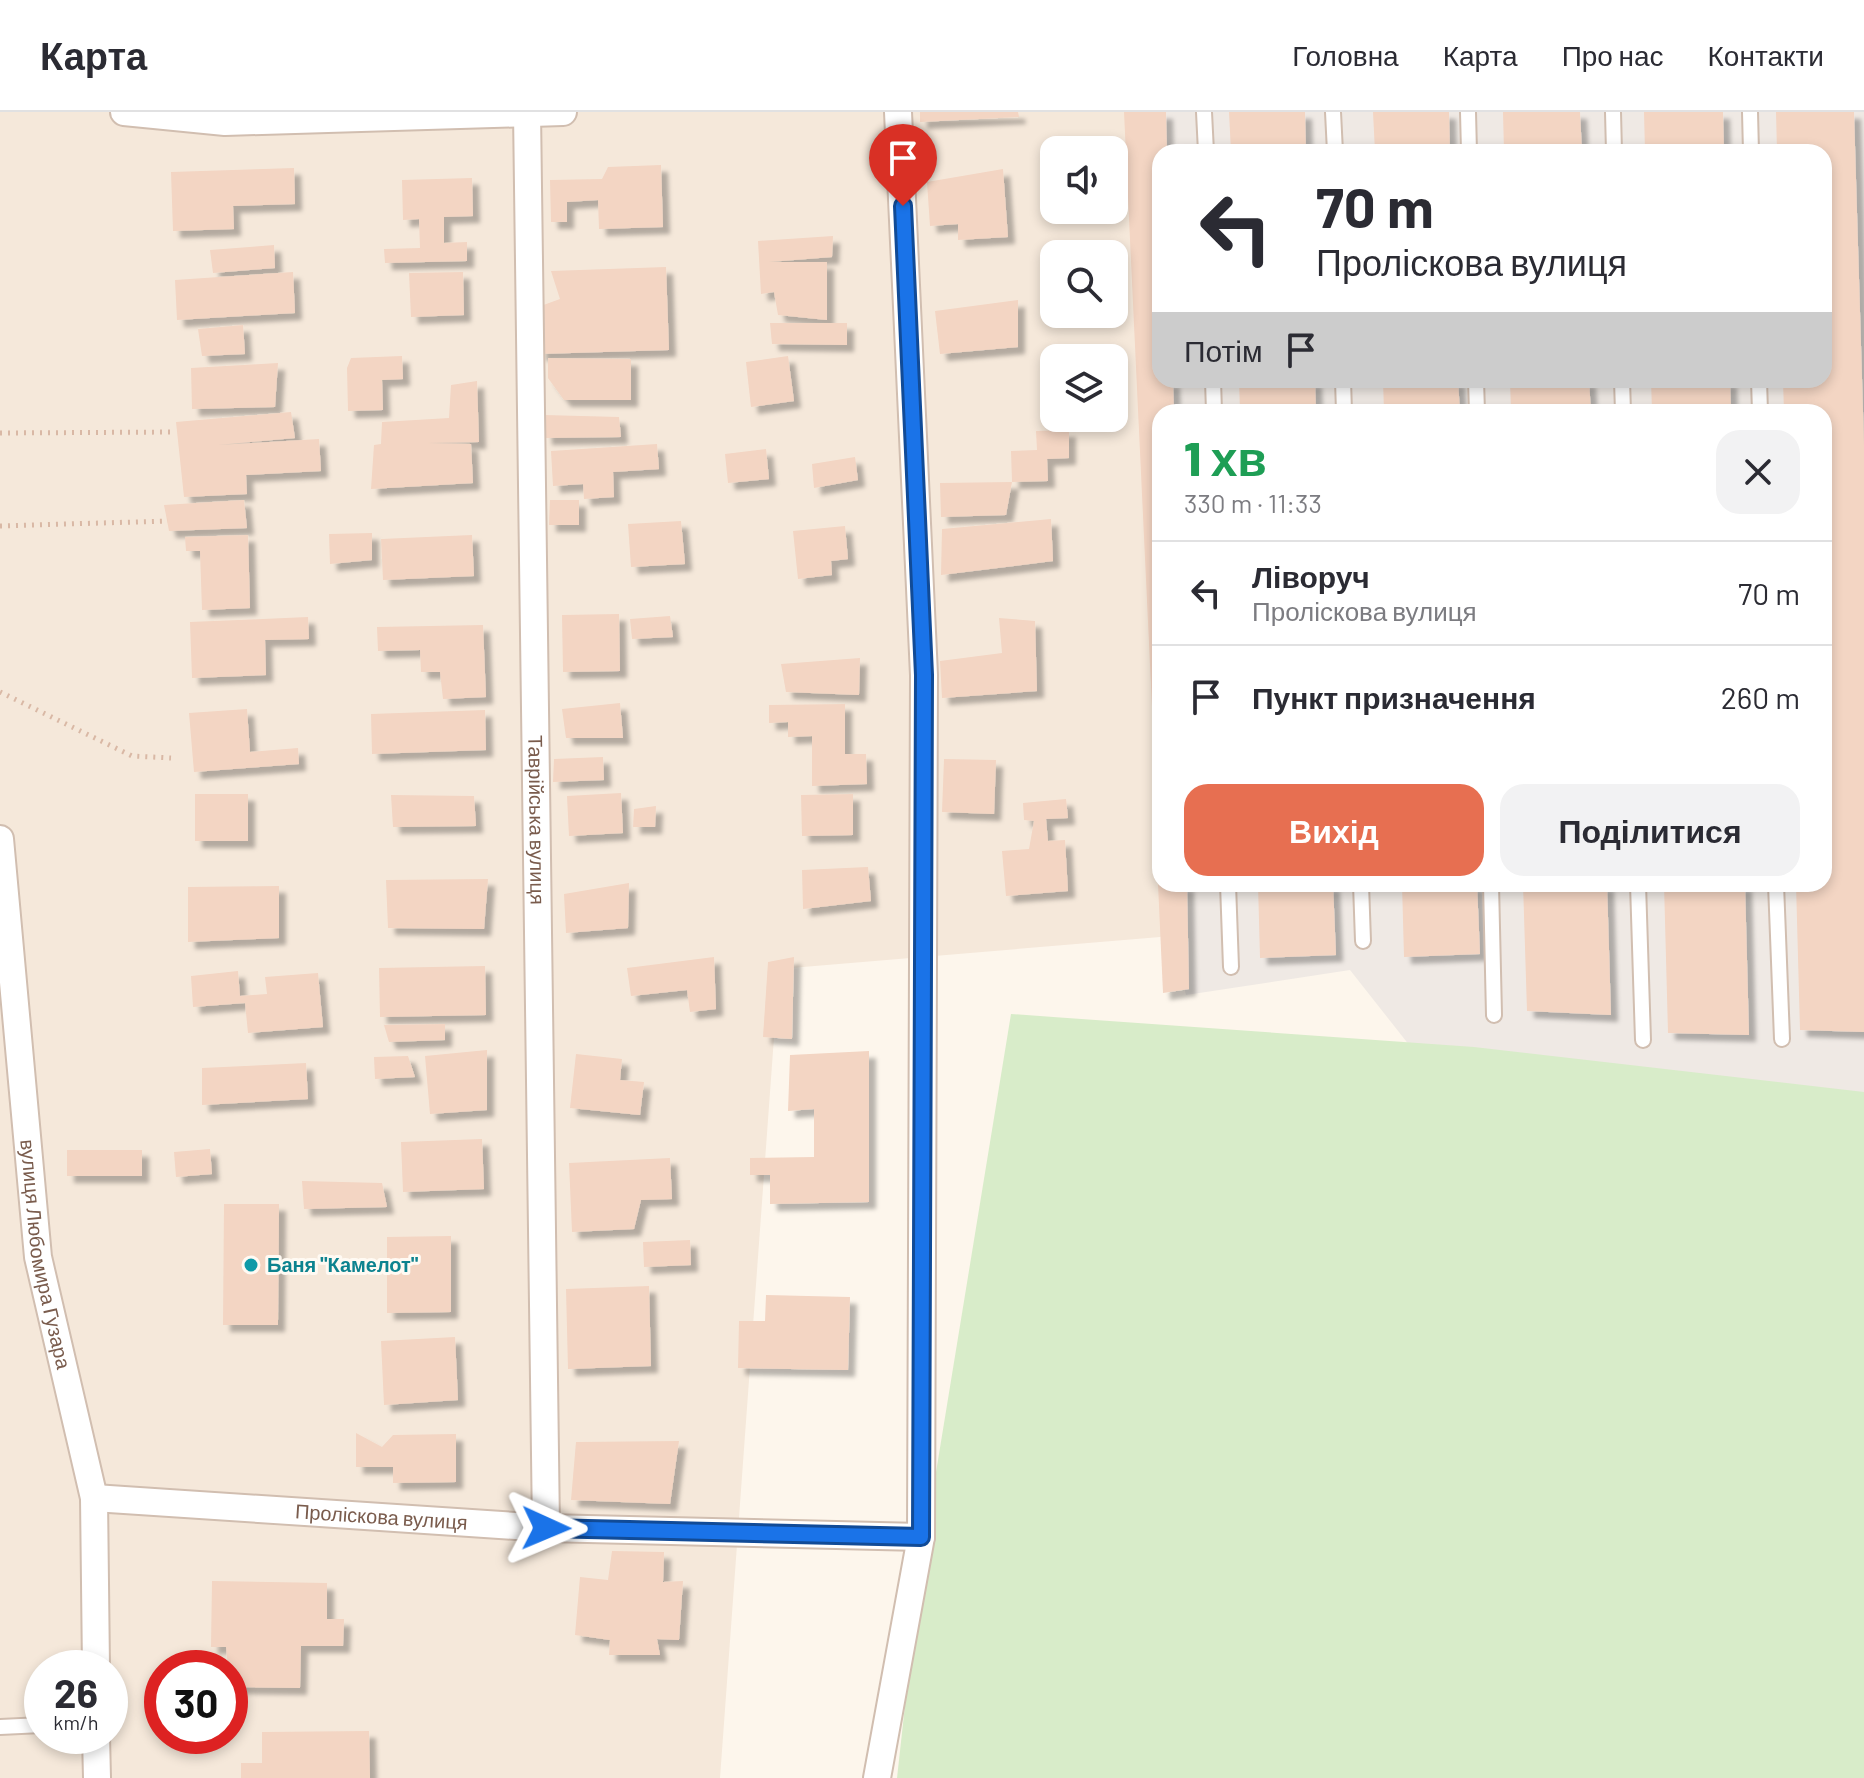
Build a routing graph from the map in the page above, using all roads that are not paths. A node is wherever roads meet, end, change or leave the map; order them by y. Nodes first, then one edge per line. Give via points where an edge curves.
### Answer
1 (124, 112) edge
2 (527, 112) edge
3 (563, 112) edge
4 (898, 112) edge
5 (1204, 112) edge
6 (1333, 112) edge
7 (1468, 112) edge
8 (1613, 112) edge
9 (1750, 112) edge
10 (1206, 144) edge
11 (1335, 144) edge
12 (1469, 144) edge
13 (1614, 144) edge
14 (1751, 144) edge
15 (0, 839) edge
16 (1228, 892) edge
17 (1361, 892) edge
18 (1491, 892) edge
19 (1638, 892) edge
20 (1776, 892) edge
21 (1363, 941) dead end
22 (1231, 967) dead end
23 (1494, 1015) dead end
24 (1782, 1039) dead end
25 (1643, 1040) dead end
26 (94, 1498) junction
27 (546, 1528) junction
28 (921, 1537) junction
29 (96, 1650) edge
30 (24, 1726) edge
31 (0, 1727) edge
32 (96, 1754) edge
33 (97, 1778) edge
34 (877, 1778) edge

1 - 2 street via 225,122
2 - 3 street
2 - 27 street, Таврійська вулиця
4 - 28 street via 924,675
5 - 10 lane
6 - 11 lane
7 - 12 lane
8 - 13 lane
9 - 14 lane
15 - 26 street, вулиця Любомира Гузара via 38,1257
16 - 22 lane
17 - 21 lane
18 - 23 lane
19 - 25 lane
20 - 24 lane
26 - 27 street, Проліскова вулиця
26 - 29 street, вулиця Любомира Гузара
27 - 28 street, Проліскова вулиця
28 - 34 street
30 - 31 lane
32 - 33 street

